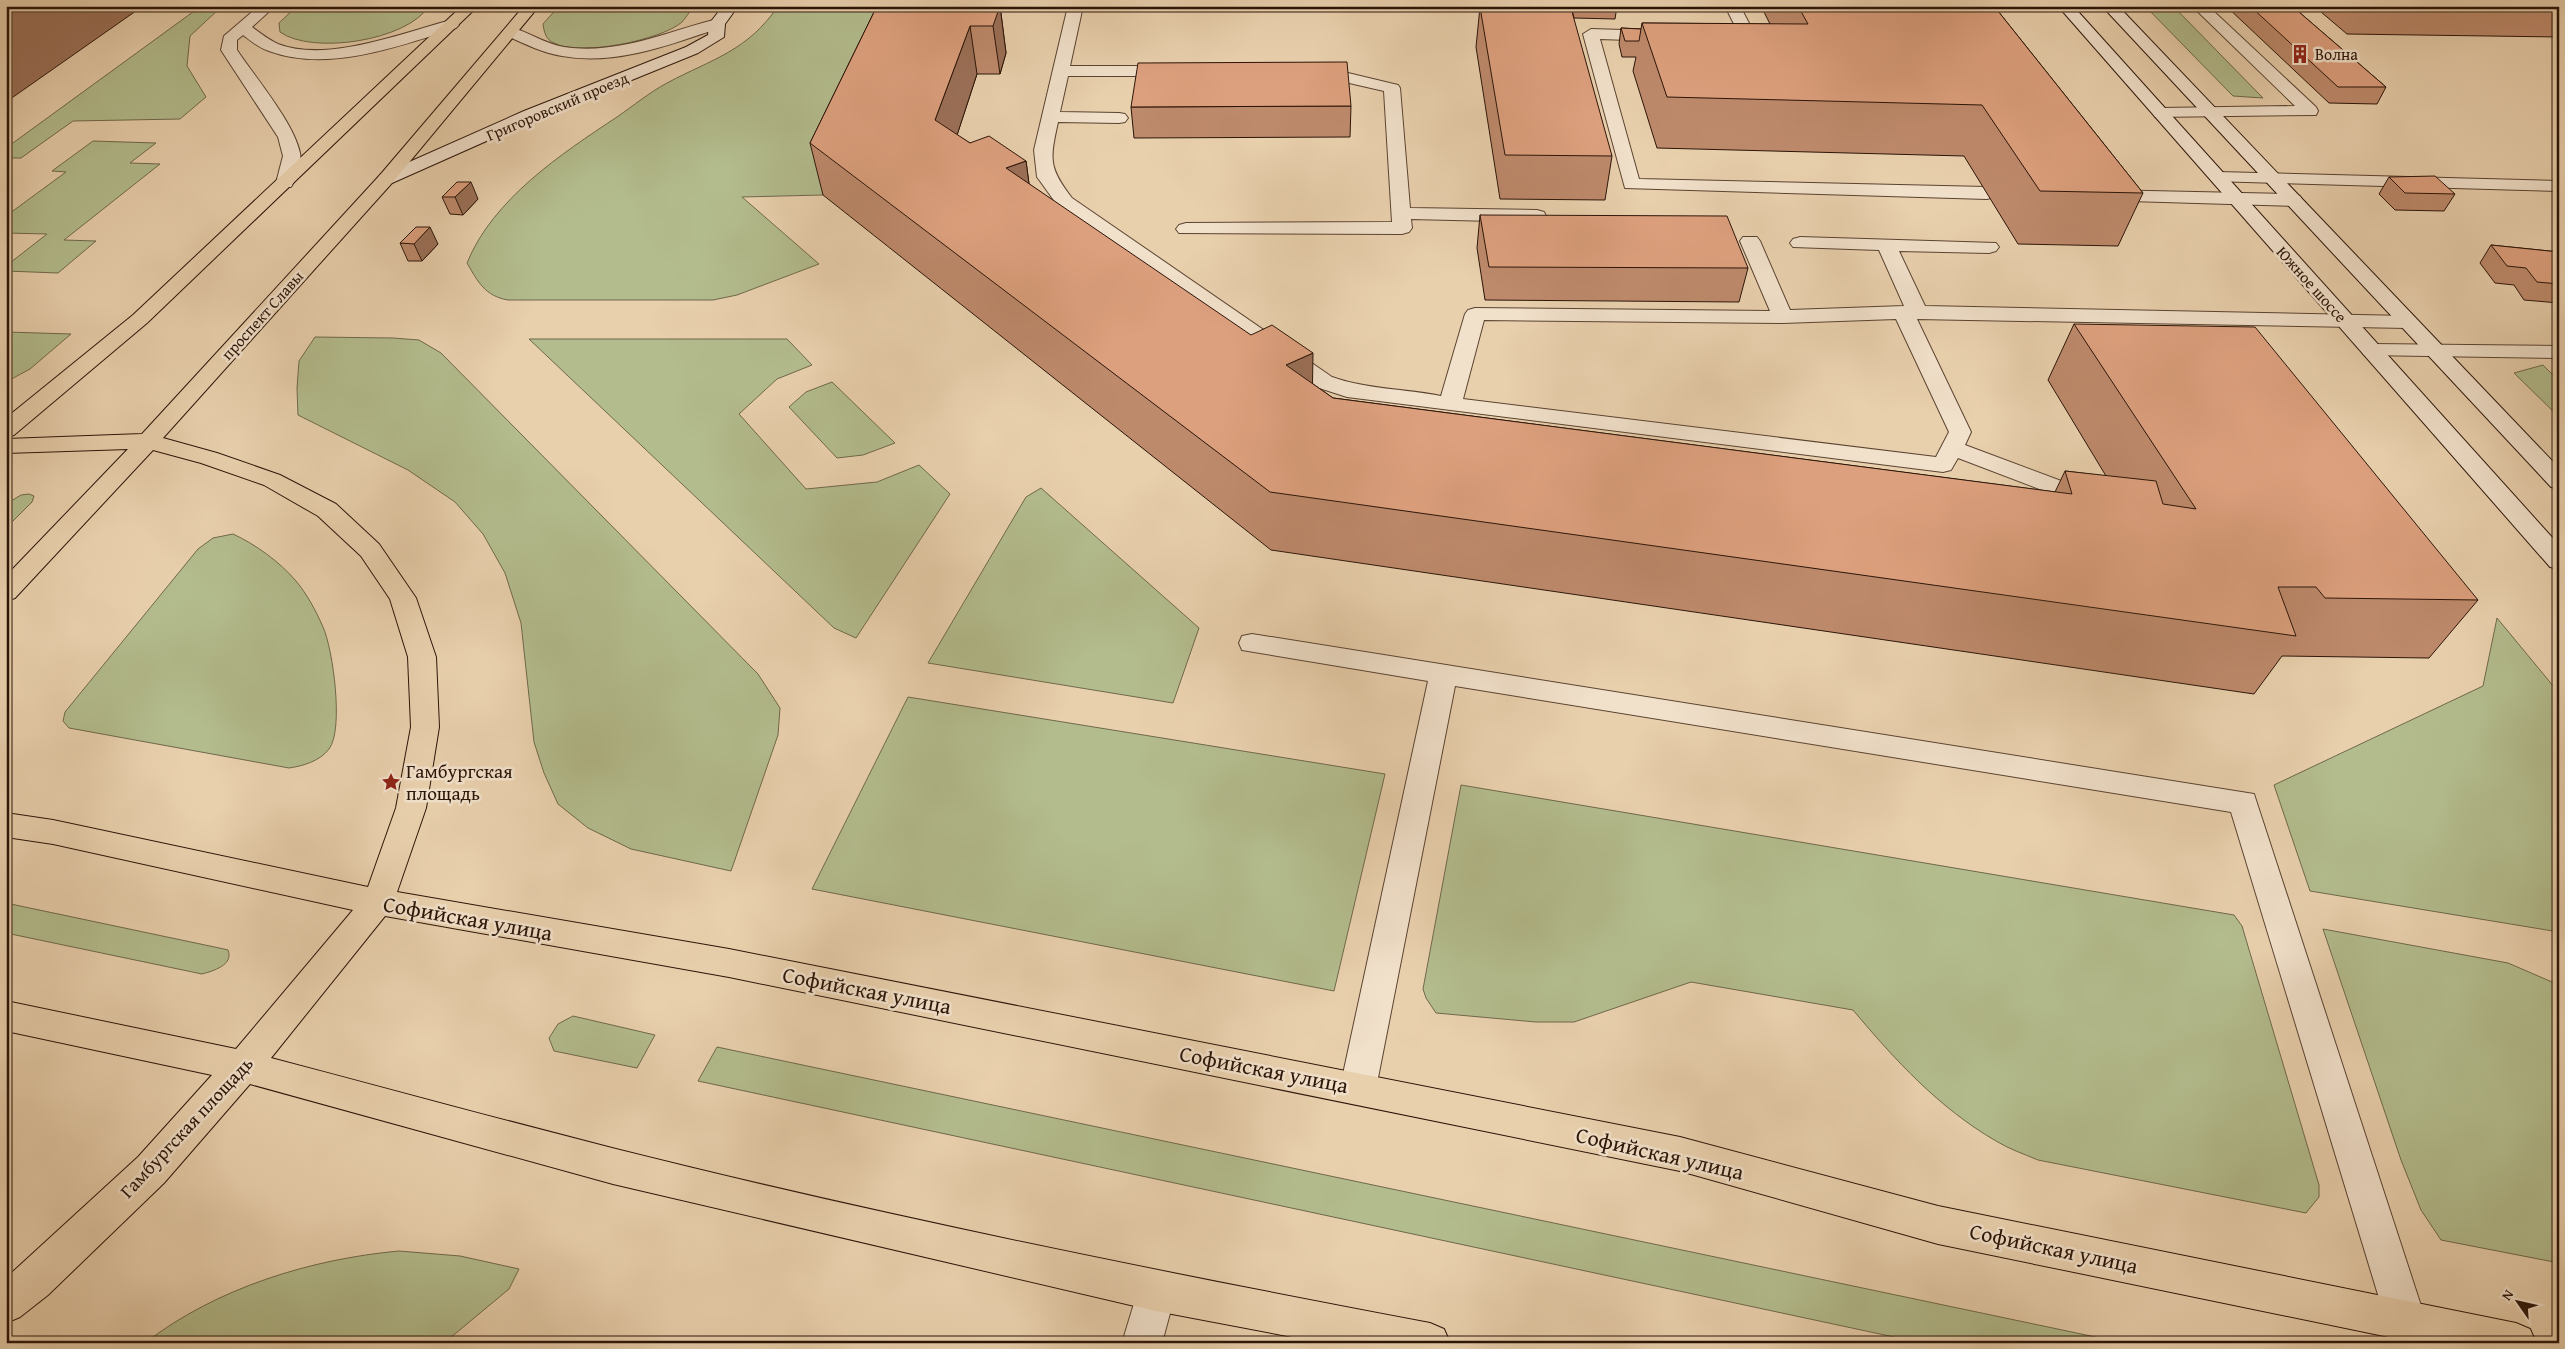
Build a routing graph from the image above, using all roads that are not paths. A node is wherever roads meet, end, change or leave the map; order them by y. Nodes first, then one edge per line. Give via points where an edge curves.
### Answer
1 (268, 6) edge
2 (471, 6) edge
3 (532, 6) edge
4 (731, 6) edge
5 (1076, 6) edge
6 (1732, 6) edge
7 (2065, 6) edge
8 (2110, 6) edge
9 (2199, 6) edge
10 (717, 24) junction
11 (451, 25) junction
12 (242, 28) junction
13 (510, 32) junction
14 (1573, 32) edge
15 (1590, 34) junction
16 (1676, 36) edge
17 (1694, 37) edge
18 (1062, 71) junction
19 (1188, 71) edge
20 (1294, 72) edge
21 (2160, 113) junction
22 (2210, 113) junction
23 (1051, 118) junction
24 (1119, 118) dead end
25 (2218, 177) junction
26 (386, 179) junction
27 (2272, 179) junction
28 (285, 183) junction
29 (2559, 186) edge
30 (1987, 194) dead end
31 (2082, 196) edge
32 (2237, 199) junction
33 (2293, 200) junction
34 (1401, 214) junction
35 (1558, 216) edge
36 (1186, 229) dead end
37 (1750, 241) dead end
38 (1800, 243) dead end
39 (1886, 245) junction
40 (1989, 246) dead end
41 (1910, 312) junction
42 (1783, 317) junction
43 (2344, 321) junction
44 (2407, 322) junction
45 (2372, 350) junction
46 (2434, 351) junction
47 (2559, 352) edge
48 (1450, 404) junction
49 (6, 430) edge
50 (148, 441) junction
51 (6, 446) edge
52 (1952, 448) junction
53 (2559, 482) edge
54 (2071, 493) edge
55 (2559, 561) edge
56 (6, 592) edge
57 (1252, 643) dead end
58 (1444, 674) junction
59 (6, 825) edge
60 (378, 902) junction
61 (6, 1016) edge
62 (243, 1066) junction
63 (1358, 1088) junction
64 (1156, 1291) junction
65 (6, 1302) edge
66 (2406, 1321) junction
67 (1142, 1343) edge
68 (1430, 1343) edge
69 (2516, 1343) edge

1 - 12 street
2 - 11 main road
3 - 13 main road, проспект Славы
4 - 10 street, Григоровский проезд
5 - 18 street
6 - 17 street via 1743,27 1734,34
7 - 21 street, Южное шоссе
8 - 22 street
9 - 22 street via 2310,111
10 - 13 street, Григоровский проезд via 651,46 600,53 551,49
10 - 26 street, Григоровский проезд via 716,37 692,50 530,115
11 - 12 street via 367,48 332,52 277,49
11 - 28 main road
12 - 28 street via 229,39 229,50 287,137 292,156
13 - 26 main road, проспект Славы
14 - 15 street
15 - 16 street
15 - 30 street via 1631,184
18 - 19 street
18 - 23 street
20 - 34 street via 1323,72 1392,88
21 - 22 street
21 - 25 street, Южное шоссе
22 - 27 street
23 - 24 street
23 - 48 street via 1043,163 1046,176 1065,202 1324,382 1347,390 1400,394
25 - 27 street
25 - 32 street, Южное шоссе
26 - 50 main road, проспект Славы
27 - 29 street
27 - 33 street
28 - 49 main road via 140,319
31 - 32 street
32 - 33 street
32 - 43 street, Южное шоссе
33 - 44 street
34 - 35 street
34 - 36 street via 1402,228
37 - 42 street
38 - 39 street
39 - 40 street
39 - 41 street
41 - 42 street
41 - 43 street
41 - 52 street via 1960,432
42 - 48 street via 1475,314
43 - 44 street
43 - 45 street, Южное шоссе
44 - 46 street
45 - 46 street
45 - 55 street, Южное шоссе
46 - 47 street
46 - 53 street
48 - 52 street via 1944,465
50 - 51 main road, Гамбургская площадь
50 - 56 main road, проспект Славы
50 - 60 main road, Гамбургская площадь via 272,480 327,510 370,550 402,598 422,657 425,726 412,808
52 - 54 street
57 - 58 street
58 - 63 street
58 - 66 street via 2244,802
59 - 60 main road, Софийская улица via 53,832
60 - 62 main road, Гамбургская площадь
60 - 63 main road, Софийская улица via 729,963
61 - 62 main road
62 - 64 main road via 613,1166
62 - 65 main road, Гамбургская площадь via 151,1170 34,1281
63 - 66 main road, Софийская улица via 1680,1154 1938,1225
64 - 67 street
64 - 68 main road
66 - 69 main road, Софийская улица

